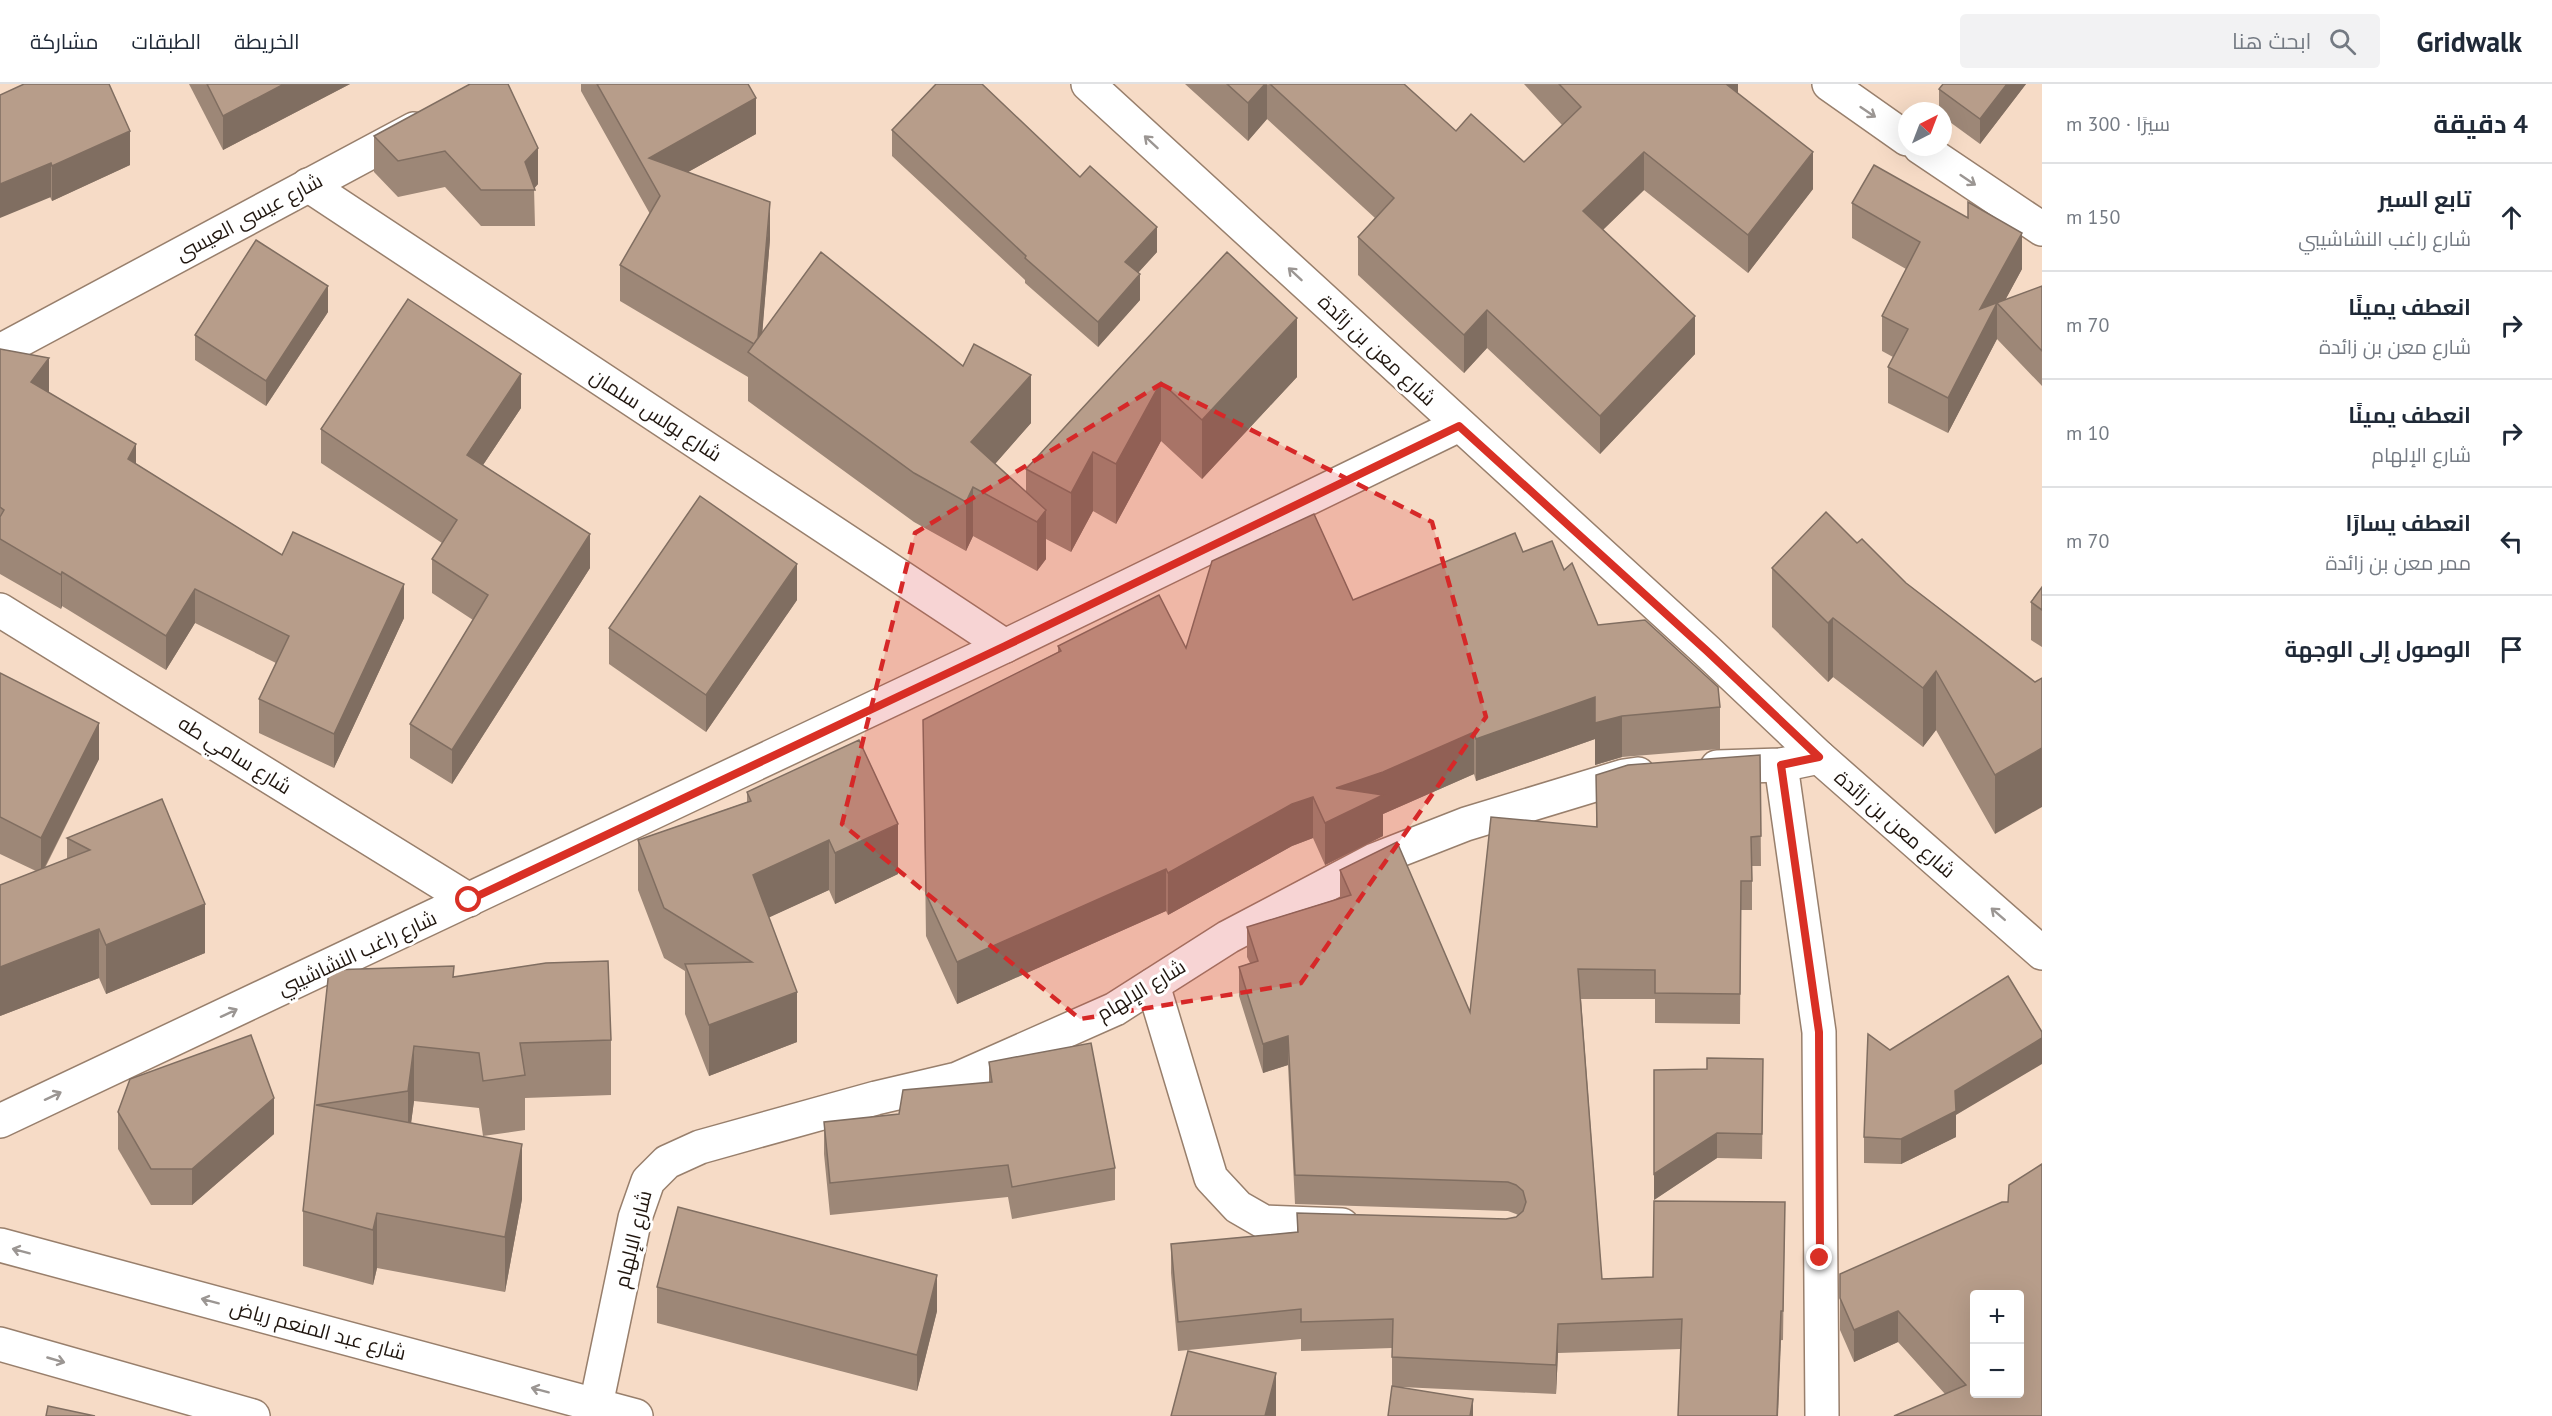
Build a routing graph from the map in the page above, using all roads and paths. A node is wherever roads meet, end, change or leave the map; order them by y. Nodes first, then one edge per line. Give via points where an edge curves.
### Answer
1 (1088, 84) edge
2 (1829, 84) edge
3 (437, 117) edge
4 (1898, 132) edge
5 (1933, 156) edge
6 (308, 185) junction
7 (2042, 229) edge
8 (0, 351) edge
9 (1459, 426) junction
10 (0, 610) edge
11 (1005, 646) junction
12 (1819, 757) junction
13 (1781, 765) junction
14 (469, 900) junction
15 (2042, 953) edge
16 (1153, 985) junction
17 (0, 1121) edge
18 (1368, 1226) edge
19 (0, 1245) edge
20 (0, 1344) edge
21 (596, 1405) junction
22 (253, 1416) edge
23 (636, 1416) edge
24 (1822, 1416) edge

9 -> 1 street, شارع معن بن زائدة
2 -> 4 street
3 - 6 street, شارع عيسى العيسى
5 -> 7 street
6 - 8 street, شارع عيسى العيسى
6 - 11 street, شارع بولس سلمان
9 - 11 street, شارع راغب النشاشيبي
9 - 12 street, شارع معن بن زائدة
10 - 14 street, شارع سامي طه
11 - 14 street, شارع راغب النشاشيبي
12 - 13 street, شارع الإلهام
15 -> 12 street, شارع معن بن زائدة
13 - 16 street, شارع الإلهام via 1624,776 1466,824 1374,860 1228,937
13 - 24 street via 1819,1032
17 -> 14 street, شارع راغب النشاشيبي
16 - 18 street via 1211,1178 1238,1208 1264,1222
16 - 21 street, شارع الإلهام via 1115,1009 957,1079 722,1141 666,1162 648,1182 634,1218
21 -> 19 street, شارع عبد المنعم رياض
20 -> 22 street
21 - 23 street, شارع عبد المنعم رياض

